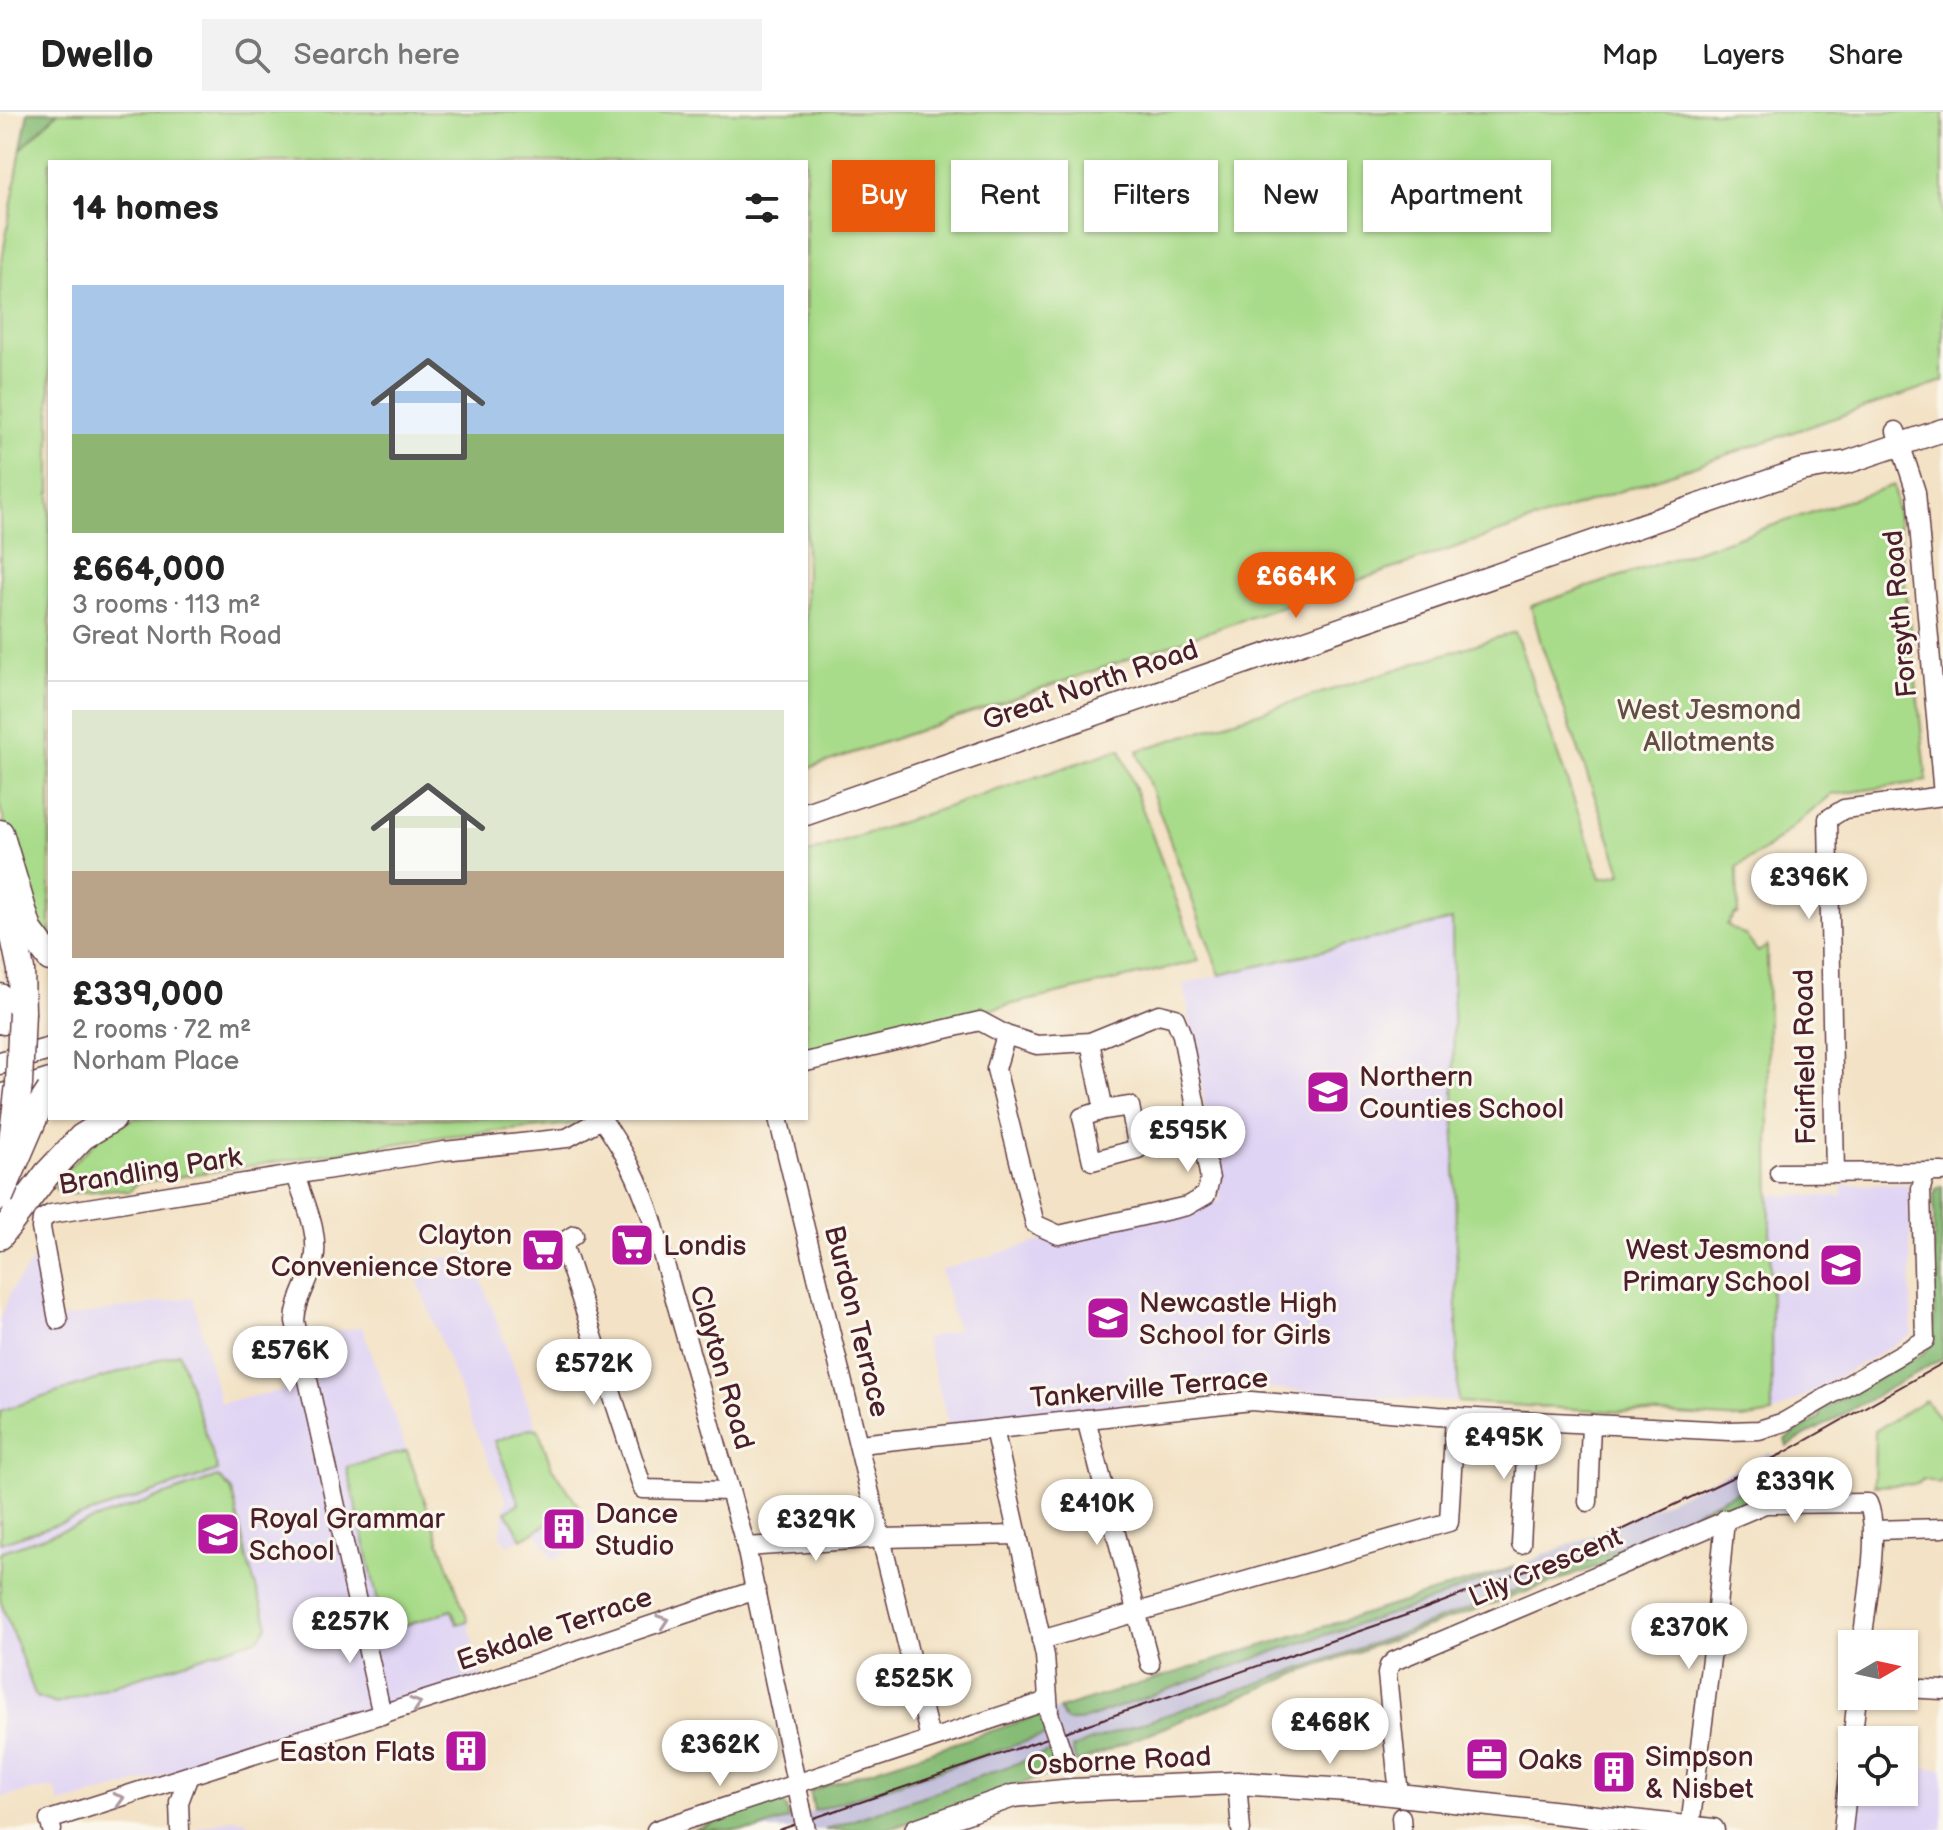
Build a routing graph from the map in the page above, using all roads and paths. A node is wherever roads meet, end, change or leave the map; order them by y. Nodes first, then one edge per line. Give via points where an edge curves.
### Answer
1 (1943, 414) edge
2 (1943, 430) edge
3 (1898, 438) junction
4 (1943, 796) edge
5 (808, 813) edge
6 (0, 833) edge
7 (0, 870) edge
8 (48, 955) edge
9 (8, 1010) edge
10 (1006, 1035) junction
11 (1090, 1042) junction
12 (48, 1050) edge
13 (808, 1062) edge
14 (0, 1063) edge
15 (48, 1081) edge
16 (48, 1094) edge
17 (0, 1096) edge
18 (1104, 1110) dead end
19 (110, 1120) edge
20 (598, 1120) edge
21 (603, 1120) edge
22 (779, 1120) edge
23 (3, 1151) edge
24 (1779, 1173) dead end
25 (1835, 1173) junction
26 (1934, 1173) edge
27 (296, 1175) junction
28 (1, 1201) edge
29 (574, 1235) dead end
30 (0, 1236) edge
31 (58, 1320) dead end
32 (1455, 1417) junction
33 (1086, 1419) junction
34 (1528, 1421) junction
35 (1591, 1424) junction
36 (994, 1429) junction
37 (860, 1444) junction
38 (730, 1491) junction
39 (1588, 1502) dead end
40 (1725, 1519) junction
41 (1943, 1528) edge
42 (1874, 1530) junction
43 (1018, 1535) junction
44 (883, 1538) junction
45 (1521, 1544) dead end
46 (746, 1547) junction
47 (756, 1590) junction
48 (1136, 1613) junction
49 (1863, 1630) edge
50 (1041, 1640) junction
51 (1150, 1664) dead end
52 (1918, 1689) edge
53 (1943, 1690) edge
54 (1048, 1708) junction
55 (1856, 1710) edge
56 (382, 1715) junction
57 (930, 1738) junction
58 (188, 1778) junction
59 (1071, 1779) junction
60 (1237, 1783) junction
61 (796, 1786) junction
62 (1400, 1814) edge
63 (1585, 1822) edge
64 (51, 1825) edge
65 (1690, 1827) junction
66 (180, 1830) edge
67 (656, 1830) edge
68 (806, 1830) edge
69 (916, 1830) edge
70 (1241, 1830) edge
71 (1713, 1830) edge
72 (1843, 1830) edge

1 - 3 main road, Great North Road
2 - 3 main road, Great North Road
3 - 4 street, Forsyth Road via 1917,502
3 - 5 main road, Great North Road via 1841,449 1801,470
4 - 25 street, Fairfield Road via 1844,809 1828,819
6 - 8 highway via 29,930
7 - 9 highway via 21,970
9 - 23 highway, bridge via 19,1084
10 - 11 street via 1037,1045
10 - 11 street via 996,1069 1035,1224 1059,1235 1187,1206 1206,1195 1210,1179 1175,1018 1159,1014
10 - 13 street via 980,1021
11 - 18 street
12 - 14 main road
15 - 17 main road
16 - 28 highway, bridge
19 - 30 highway via 82,1137
20 - 27 street, Brandling Park via 567,1138
21 - 38 street, Clayton Road via 626,1154 647,1204
22 - 37 street, Burdon Terrace
23 - 28 highway
24 - 25 street
25 - 26 street
26 - 35 street, Tankerville Terrace via 1921,1189 1927,1332 1922,1344 1812,1408 1759,1430
27 - 31 street, Brandling Park via 42,1219
27 - 56 street via 315,1238 295,1321
29 - 38 street via 564,1247 643,1489
32 - 33 street, Tankerville Terrace via 1251,1401
32 - 34 street, Tankerville Terrace
32 - 48 street via 1449,1522
33 - 36 street, Tankerville Terrace
33 - 48 street
34 - 35 street, Tankerville Terrace
34 - 45 street
35 - 39 street
36 - 37 street, Tankerville Terrace
36 - 43 street
37 - 44 street, Burdon Terrace
38 - 46 street, Clayton Road
40 - 42 street, Lily Crescent via 1765,1504 1861,1502 1872,1511
40 - 62 street, Lily Crescent via 1394,1661 1387,1674
40 - 65 street
41 - 42 street
42 - 49 street
43 - 44 street
43 - 50 street
44 - 46 street
44 - 57 street, Burdon Terrace
46 - 47 street, Clayton Road
56 -> 47 street, Eskdale Terrace
47 - 61 street, Clayton Road
48 - 50 street
48 - 51 street
50 - 54 street
52 - 53 street
54 - 57 street
54 - 59 street, bridge
55 - 72 street
56 - 58 street, Eskdale Terrace
57 - 61 street
64 -> 58 street, Eskdale Terrace
58 - 66 street via 179,1802
59 - 60 main road, Osborne Road
59 - 69 main road, Osborne Road
60 - 62 main road, Osborne Road
60 - 70 street
61 - 67 street
61 - 68 street, Clayton Road, bridge
62 - 63 main road, Osborne Road
63 - 65 main road, Osborne Road
65 - 71 main road, Osborne Road

